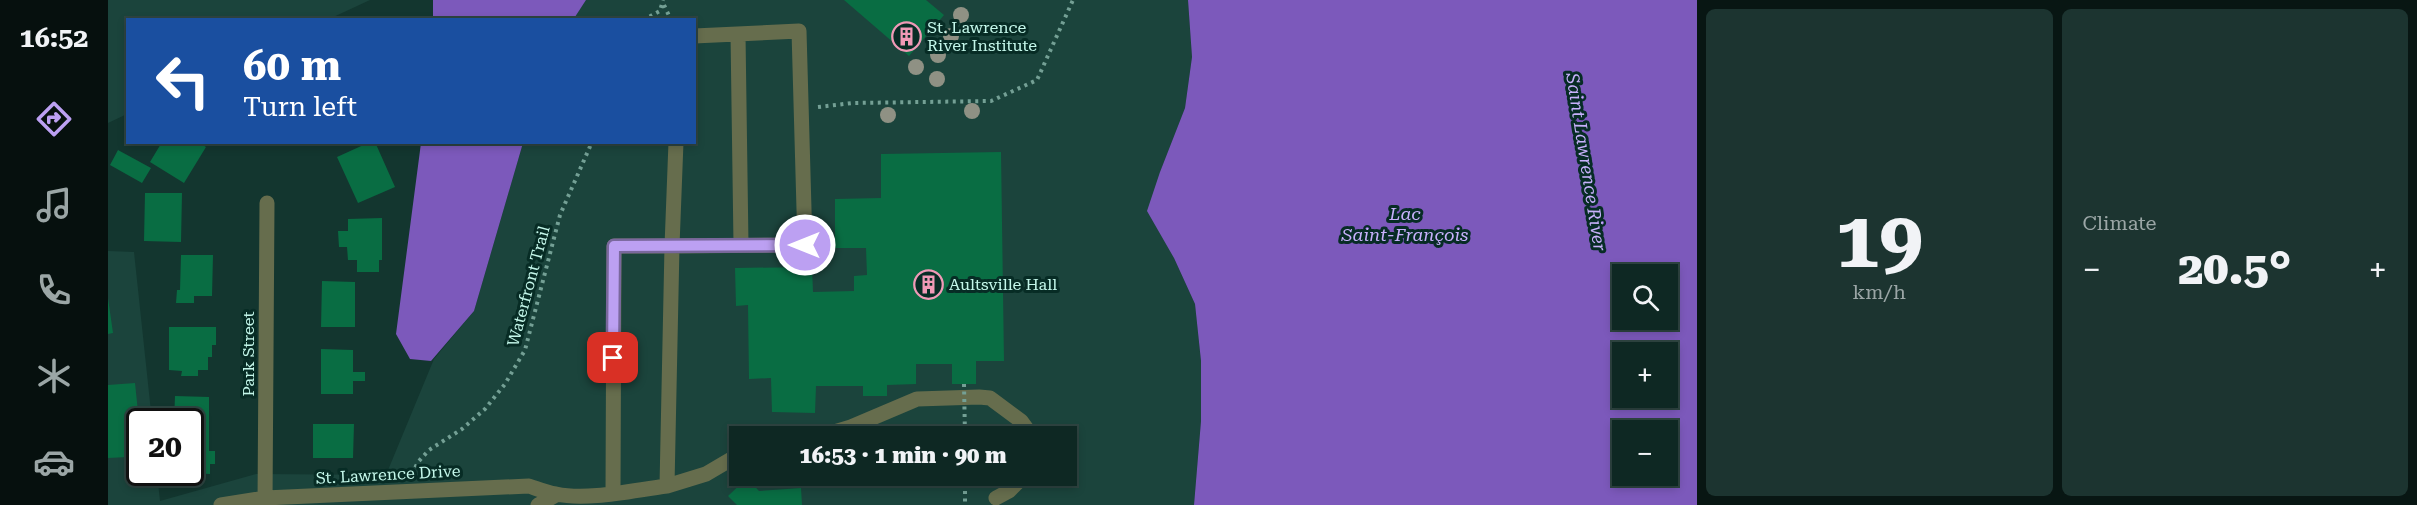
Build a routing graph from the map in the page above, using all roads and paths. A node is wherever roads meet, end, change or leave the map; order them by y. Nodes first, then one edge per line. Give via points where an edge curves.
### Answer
1 (1073, 0) edge
2 (663, 2) edge
3 (647, 18) edge
4 (670, 18) edge
5 (738, 34) junction
6 (696, 36) edge
7 (802, 109) junction
8 (591, 144) edge
9 (676, 144) edge
10 (267, 203) dead end
11 (672, 246) junction
12 (741, 246) junction
13 (964, 384) dead end
14 (853, 426) edge
15 (964, 426) edge
16 (1025, 426) edge
17 (729, 460) edge
18 (667, 486) junction
19 (965, 486) edge
20 (1014, 486) edge
21 (411, 491) junction
22 (613, 493) junction
23 (556, 495) junction
24 (996, 498) dead end
25 (580, 501) edge
26 (265, 502) edge
27 (221, 505) edge
28 (538, 505) edge
29 (965, 505) edge

1 - 7 path via 1037,80 991,101 853,103
2 - 3 path via 660,11
2 - 4 path
5 - 6 street
5 - 7 street via 799,31
5 - 12 street
7 - 12 street via 805,245
8 - 21 path, Waterfront Trail via 560,215 525,350 485,409 423,456 414,469
9 - 11 street
10 - 26 street, Park Street
11 - 12 street
11 - 18 street
11 - 22 street via 614,246
13 - 15 path, bridge
14 - 16 street via 917,399 979,397 990,399
17 - 18 street, St. Lawrence Drive via 706,474
18 - 22 street, St. Lawrence Drive
19 - 29 path
20 - 24 street
21 - 23 street, St. Lawrence Drive via 529,486
21 - 26 street, St. Lawrence Drive
22 - 25 street, St. Lawrence Drive
23 - 25 street, St. Lawrence Drive
23 - 28 street
26 - 27 street, St. Lawrence Drive

